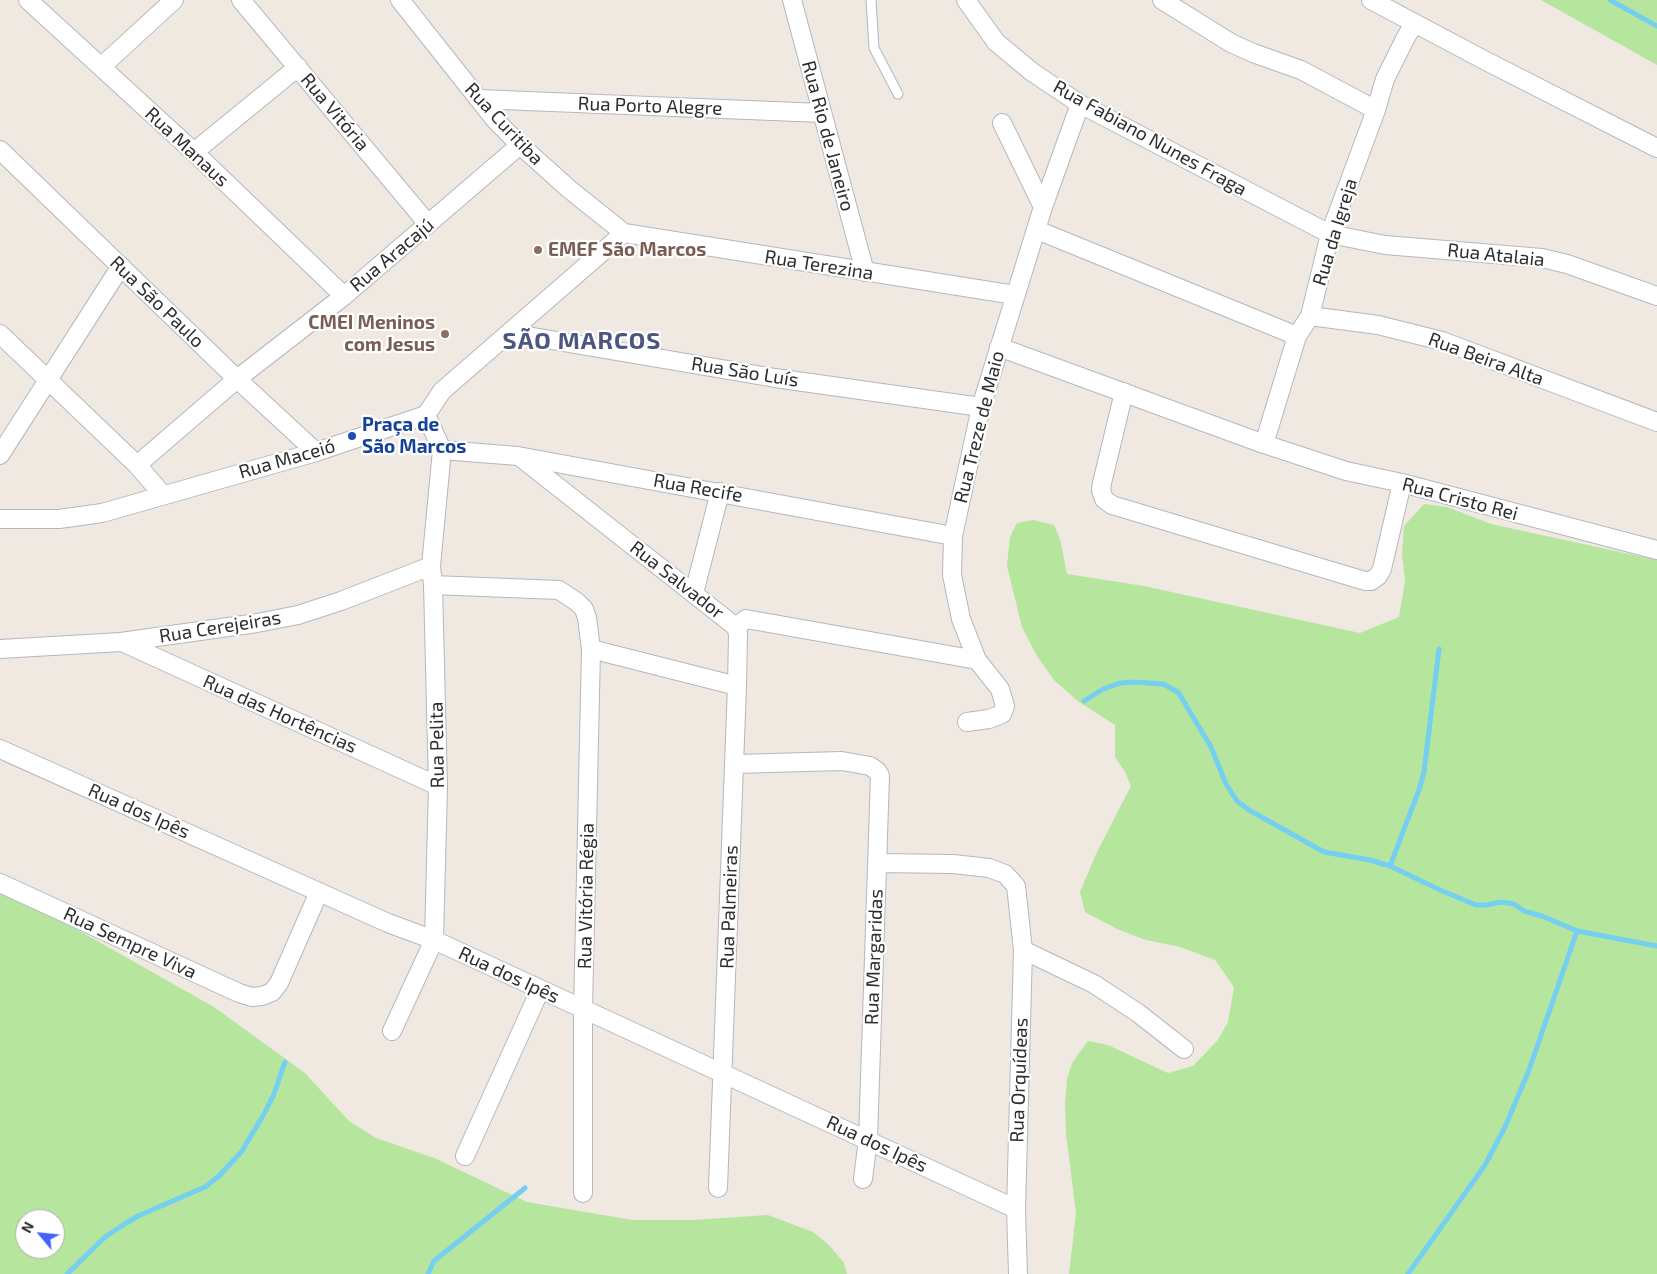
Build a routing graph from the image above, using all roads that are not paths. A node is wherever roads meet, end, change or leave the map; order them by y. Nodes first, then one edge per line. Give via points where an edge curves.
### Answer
1 (28, 0) edge
2 (174, 0) edge
3 (241, 0) edge
4 (400, 0) edge
5 (792, 0) edge
6 (871, 0) edge
7 (966, 0) edge
8 (1162, 0) edge
9 (1371, 0) edge
10 (1414, 23) junction
11 (101, 67) junction
12 (298, 67) junction
13 (898, 94) dead end
14 (478, 99) junction
15 (1080, 104) junction
16 (1376, 110) junction
17 (822, 113) junction
18 (1002, 122) dead end
19 (520, 145) junction
20 (1657, 148) edge
21 (0, 150) edge
22 (194, 152) junction
23 (1043, 207) junction
24 (428, 224) junction
25 (1037, 230) junction
26 (624, 233) junction
27 (1330, 234) junction
28 (121, 266) junction
29 (865, 272) junction
30 (1015, 295) junction
31 (344, 296) junction
32 (1657, 296) edge
33 (1310, 316) junction
34 (510, 333) junction
35 (0, 334) edge
36 (1297, 336) junction
37 (999, 347) junction
38 (237, 379) junction
39 (48, 380) junction
40 (1124, 392) junction
41 (980, 407) junction
42 (426, 416) junction
43 (1657, 422) edge
44 (1264, 444) junction
45 (442, 450) junction
46 (316, 452) junction
47 (0, 455) edge
48 (518, 456) junction
49 (137, 464) junction
50 (1402, 483) junction
51 (720, 492) junction
52 (163, 495) junction
53 (0, 519) edge
54 (953, 536) junction
55 (1657, 550) edge
56 (432, 566) junction
57 (433, 585) junction
58 (694, 593) junction
59 (736, 627) junction
60 (121, 642) junction
61 (0, 649) edge
62 (591, 649) junction
63 (977, 660) junction
64 (737, 686) junction
65 (967, 722) dead end
66 (0, 749) edge
67 (735, 764) junction
68 (438, 786) junction
69 (878, 863) junction
70 (0, 883) edge
71 (319, 892) junction
72 (434, 940) junction
73 (1023, 950) junction
74 (540, 990) junction
75 (584, 1010) junction
76 (392, 1031) dead end
77 (1184, 1049) dead end
78 (723, 1073) junction
79 (868, 1140) junction
80 (465, 1156) dead end
81 (863, 1180) dead end
82 (718, 1188) dead end
83 (584, 1193) dead end
84 (1016, 1209) junction
85 (1018, 1274) edge

1 - 11 street, Rua Manaus
2 - 11 street
3 - 12 street, Rua Vitória
4 - 14 street, Rua Curitiba
5 - 17 street, Rua Rio de Janeiro
6 - 13 lane via 874,48
7 - 15 street, Rua Fabiano Nunes Fraga via 996,42 1032,72
8 - 16 street via 1232,43 1301,70
9 - 10 street
10 - 16 street, Rua da Igreja via 1385,79
10 - 20 street
11 - 22 street, Rua Manaus
12 - 22 street
12 - 24 street, Rua Vitória
14 - 17 street, Rua Porto Alegre
14 - 19 street, Rua Curitiba
15 - 23 street, Rua Treze de Maio
15 - 27 street, Rua Fabiano Nunes Fraga
16 - 27 street, Rua da Igreja
17 - 29 street, Rua Rio de Janeiro
18 - 23 street
19 - 24 street, Rua Aracajú
19 - 26 street, Rua Curitiba
21 - 28 street, Rua São Paulo
22 - 31 street, Rua Manaus
23 - 25 street, Rua Treze de Maio
24 - 31 street, Rua Aracajú
25 - 30 street, Rua Treze de Maio
25 - 36 street
26 - 29 street, Rua Terezina
26 - 34 street
27 - 32 street, Rua Atalaia via 1385,245 1542,258
27 - 33 street, Rua da Igreja
28 - 38 street, Rua São Paulo
28 - 39 street
29 - 30 street, Rua Terezina
30 - 37 street, Rua Treze de Maio
31 - 38 street, Rua Aracajú
33 - 36 street, Rua da Igreja
33 - 43 street, Rua Beira Alta via 1378,325 1442,341
34 - 41 street, Rua São Luís via 775,378
34 - 42 street via 442,391
35 - 39 street
36 - 44 street, Rua da Igreja
37 - 40 street, Rua Cristo Rei
37 - 41 street, Rua Treze de Maio
38 - 46 street, Rua São Paulo
38 - 49 street, Rua Aracajú
39 - 47 street
39 - 49 street
40 - 44 street, Rua Cristo Rei
40 - 50 street via 1102,482 1104,498 1112,505 1365,582 1378,576 1382,569
41 - 54 street, Rua Treze de Maio
42 - 45 street
42 - 46 street, Rua Maceió
44 - 50 street, Rua Cristo Rei via 1346,471
45 - 48 street, Rua Recife
45 - 56 street, Rua Pelita
46 - 52 street, Rua Maceió
48 - 51 street, Rua Recife
48 - 58 street, Rua Salvador
49 - 52 street
50 - 55 street, Rua Cristo Rei
51 - 54 street, Rua Recife
51 - 58 street
52 - 53 street, Rua Maceió via 80,518
54 - 63 street, Rua Treze de Maio via 955,596
56 - 57 street, Rua Pelita
56 - 60 street, Rua Cerejeiras via 298,615
57 - 62 street, Rua Vitória Régia via 559,590 584,609
57 - 68 street, Rua Pelita
58 - 59 street, Rua Salvador
59 - 63 street, Rua Salvador via 746,619
59 - 64 street, Rua Palmeiras
60 - 61 street, Rua Cerejeiras
60 - 68 street, Rua das Hortências
62 - 64 street
62 - 75 street, Rua Vitória Régia
63 - 65 street, Rua Treze de Maio via 1000,689 1004,706 1002,714
64 - 67 street, Rua Palmeiras
66 - 71 street, Rua dos Ipês
67 - 69 street, Rua Margaridas via 842,761 870,766 880,776
67 - 78 street, Rua Palmeiras
68 - 72 street, Rua Pelita
69 - 73 street, Rua Orquídeas via 953,864 989,868 1006,874 1016,886
69 - 79 street, Rua Margaridas
70 - 71 street, Rua Sempre Viva via 252,997 272,992 279,983
71 - 72 street, Rua dos Ipês
72 - 74 street, Rua dos Ipês
72 - 76 street, Rua Pelita
73 - 77 street via 1094,984
73 - 84 street, Rua Orquídeas
74 - 75 street, Rua dos Ipês
74 - 80 street
75 - 78 street, Rua dos Ipês
75 - 83 street, Rua Vitória Régia
78 - 79 street, Rua dos Ipês
78 - 82 street, Rua Palmeiras
79 - 81 street, Rua Margaridas
79 - 84 street, Rua dos Ipês
84 - 85 street, Rua Orquídeas

